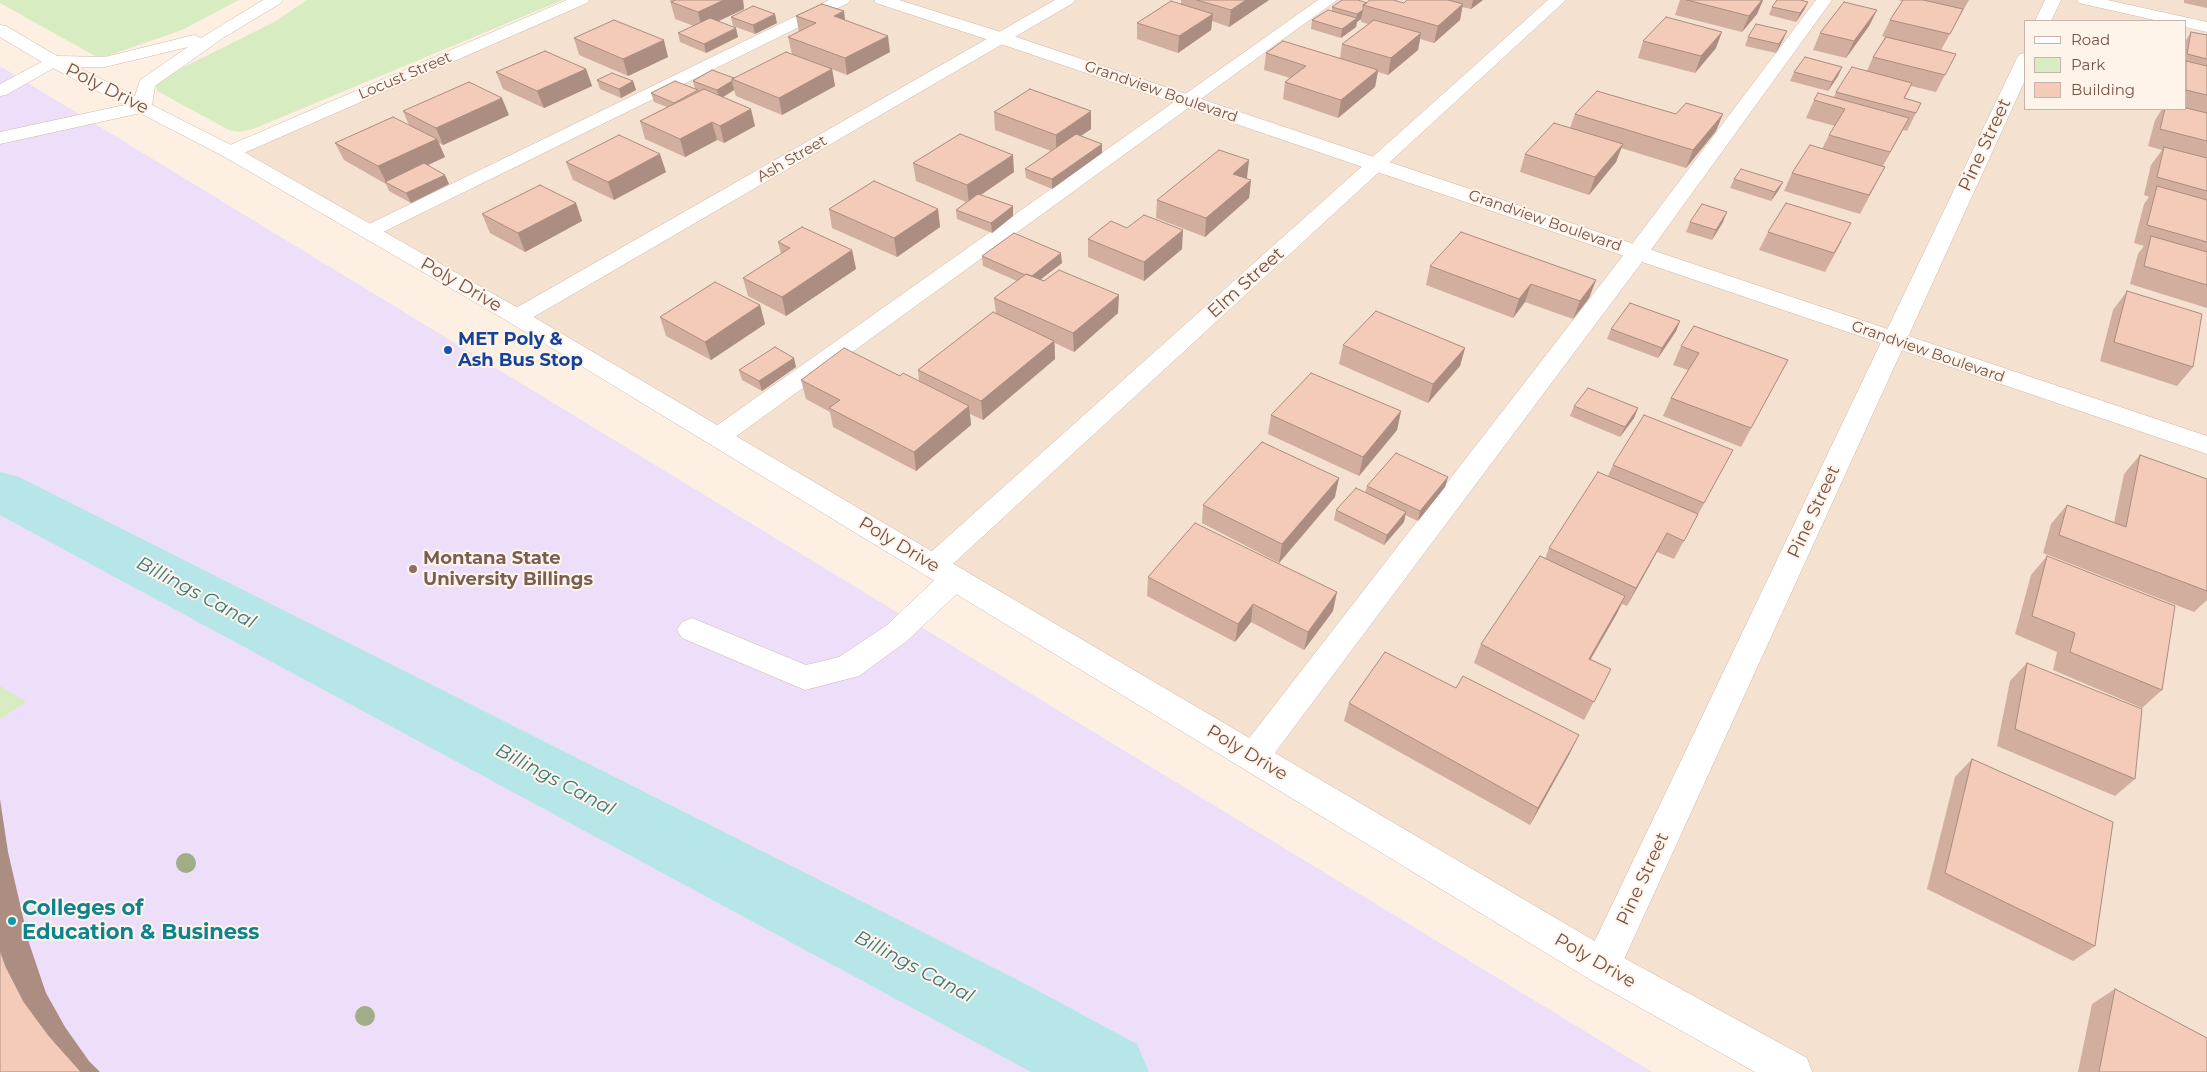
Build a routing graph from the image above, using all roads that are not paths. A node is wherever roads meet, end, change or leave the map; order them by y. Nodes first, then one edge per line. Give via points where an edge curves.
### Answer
1 (275, 0) edge
2 (581, 0) edge
3 (842, 0) edge
4 (882, 0) edge
5 (1067, 0) edge
6 (1329, 0) edge
7 (1558, 0) edge
8 (1824, 0) edge
9 (2053, 0) edge
10 (2085, 0) edge
11 (2043, 20) edge
12 (2175, 20) edge
13 (2187, 22) edge
14 (2207, 27) edge
15 (0, 30) edge
16 (217, 34) junction
17 (1001, 38) junction
18 (53, 61) junction
19 (2024, 62) edge
20 (0, 91) edge
21 (1189, 101) junction
22 (142, 107) junction
23 (0, 138) edge
24 (230, 152) junction
25 (1377, 164) junction
26 (368, 232) junction
27 (1637, 253) junction
28 (516, 317) junction
29 (1894, 340) junction
30 (718, 437) junction
31 (2207, 445) edge
32 (944, 572) junction
33 (692, 630) dead end
34 (1254, 756) junction
35 (1602, 966) junction
36 (1793, 1072) edge

1 - 16 street
2 - 24 street, Locust Street
3 - 26 street
4 - 17 street, Grandview Boulevard
5 - 17 street, Ash Street
6 - 21 street
7 - 25 street, Elm Street
8 - 27 street
9 - 11 street
10 - 12 street
13 - 14 street
15 - 18 street, Poly Drive
16 - 18 street via 105,62
16 - 22 street via 146,84
17 - 21 street, Grandview Boulevard
17 - 28 street, Ash Street
18 - 20 street
18 - 22 street, Poly Drive
19 - 29 street, Pine Street
21 - 25 street, Grandview Boulevard
21 - 30 street
22 - 23 street
22 - 24 street, Poly Drive
24 - 26 street, Poly Drive
25 - 27 street, Grandview Boulevard
25 - 32 street, Elm Street
26 - 28 street, Poly Drive
27 - 29 street, Grandview Boulevard
27 - 34 street
28 - 30 street, Poly Drive
29 - 31 street, Grandview Boulevard
29 - 35 street, Pine Street
30 - 32 street, Poly Drive
32 - 33 street, Elm Street via 897,633 848,667 805,678
32 - 34 street, Poly Drive
34 - 35 street, Poly Drive
35 - 36 street, Poly Drive

